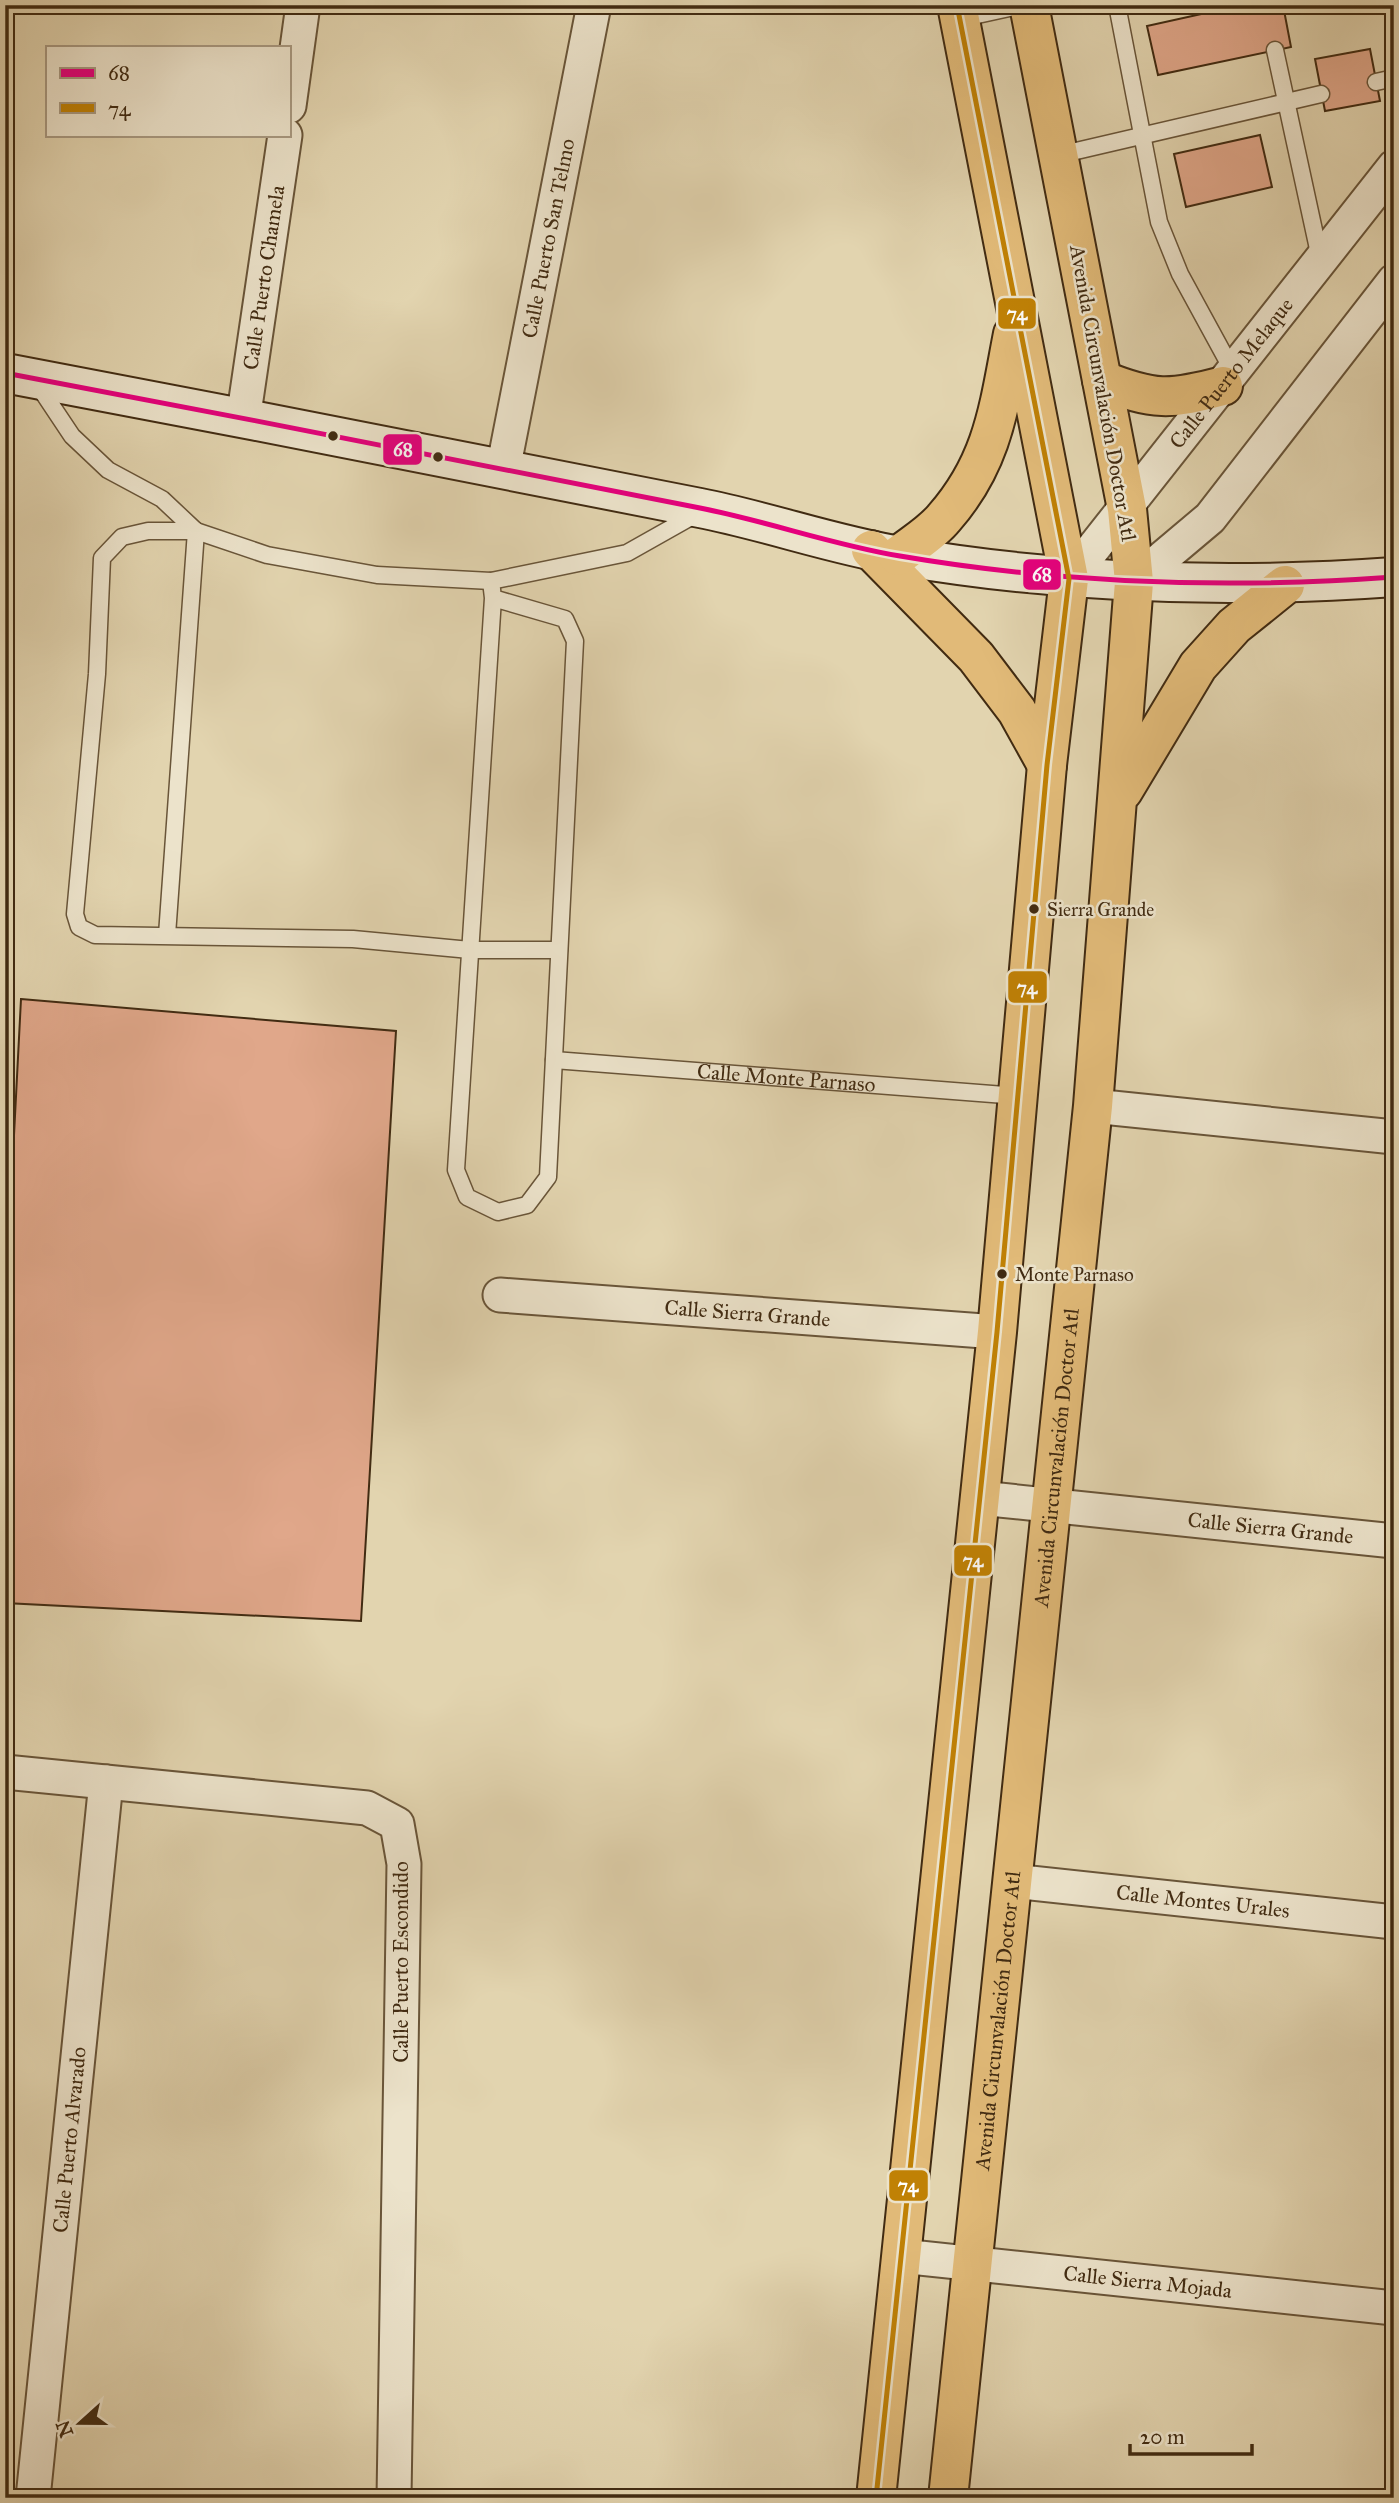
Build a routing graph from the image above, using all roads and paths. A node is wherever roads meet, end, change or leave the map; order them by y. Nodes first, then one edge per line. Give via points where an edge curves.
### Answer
1 (303, 5) edge
2 (594, 5) edge
3 (1023, 5) edge
4 (1029, 5) edge
5 (1116, 5) edge
6 (958, 12) edge
7 (1275, 50) dead end
8 (1394, 78) edge
9 (1376, 82) dead end
10 (1321, 94) dead end
11 (290, 99) edge
12 (1287, 102) junction
13 (285, 136) edge
14 (1141, 136) junction
15 (1059, 155) junction
16 (1394, 167) edge
17 (1321, 261) junction
18 (1394, 281) edge
19 (1017, 315) junction
20 (19, 376) edge
21 (1228, 379) junction
22 (1102, 380) junction
23 (243, 420) junction
24 (503, 470) junction
25 (705, 509) junction
26 (1127, 509) junction
27 (196, 531) junction
28 (885, 553) junction
29 (1394, 577) edge
30 (1069, 579) junction
31 (1134, 582) junction
32 (1284, 585) junction
33 (492, 589) junction
34 (1047, 765) junction
35 (1118, 799) junction
36 (167, 935) junction
37 (470, 950) junction
38 (559, 950) junction
39 (554, 1060) junction
40 (1018, 1096) junction
41 (1093, 1106) junction
42 (1394, 1137) edge
43 (500, 1295) dead end
44 (997, 1332) junction
45 (980, 1498) junction
46 (1053, 1505) junction
47 (1394, 1541) edge
48 (5, 1772) edge
49 (106, 1782) junction
50 (1013, 1881) junction
51 (1394, 1922) edge
52 (901, 2256) junction
53 (973, 2264) junction
54 (1394, 2308) edge
55 (33, 2498) edge
56 (394, 2498) edge
57 (876, 2498) edge
58 (948, 2498) edge

1 - 11 street
2 - 24 street, Calle Puerto San Telmo
3 - 6 lane
4 - 15 main road, Avenida Circunvalación Doctor Atl
5 - 14 lane
6 - 19 main road
7 - 12 lane
8 - 9 lane
10 - 12 lane
12 - 14 lane
12 - 17 lane
13 - 23 street, Calle Puerto Chamela
14 - 15 lane
14 - 21 lane via 1159,222
15 - 22 main road, Avenida Circunvalación Doctor Atl
16 - 17 street, Calle Puerto Melaque
17 - 21 street, Calle Puerto Melaque
18 - 31 street via 1210,518
19 - 28 main road via 990,445 974,479 943,520
19 - 30 main road
20 - 23 main road
20 - 27 lane via 108,470 162,499
21 - 22 main road via 1186,396 1161,398 1138,395
21 - 26 street, Calle Puerto Melaque
22 - 26 main road, Avenida Circunvalación Doctor Atl
23 - 24 main road
24 - 25 main road
25 - 28 main road
25 - 33 lane via 627,553
26 - 30 street, Calle Puerto Melaque
26 - 31 main road, Avenida Circunvalación Doctor Atl
27 - 33 lane via 267,555
27 - 36 lane
27 - 36 lane via 148,531 122,537 102,558 97,674 75,914 79,927 94,935
28 - 30 main road
28 - 34 main road via 976,657 1017,711
29 - 32 main road
30 - 31 main road
30 - 34 main road
31 - 32 main road
31 - 35 main road, Avenida Circunvalación Doctor Atl
32 - 35 main road via 1234,626 1198,666
33 - 37 lane
33 - 38 lane via 565,619 575,641
34 - 40 main road
35 - 41 main road, Avenida Circunvalación Doctor Atl
36 - 37 lane via 353,939
37 - 38 lane
37 - 39 lane via 456,1170 467,1197 498,1212 527,1205 548,1177
38 - 39 lane
39 - 40 lane, Calle Monte Parnaso
40 - 44 main road
41 - 42 street
41 - 46 main road, Avenida Circunvalación Doctor Atl
43 - 44 street, Calle Sierra Grande
44 - 45 main road
45 - 46 street, Calle Sierra Grande
45 - 52 main road
46 - 47 street, Calle Sierra Grande
46 - 50 main road, Avenida Circunvalación Doctor Atl
48 - 49 street, Calle Puerto Escondido
49 - 55 street, Calle Puerto Alvarado
49 - 56 street, Calle Puerto Escondido via 367,1808 397,1824 404,1864
50 - 51 street, Calle Montes Urales
50 - 53 main road, Avenida Circunvalación Doctor Atl
52 - 53 street, Calle Sierra Mojada
52 - 57 main road
53 - 54 street, Calle Sierra Mojada
53 - 58 main road, Avenida Circunvalación Doctor Atl

